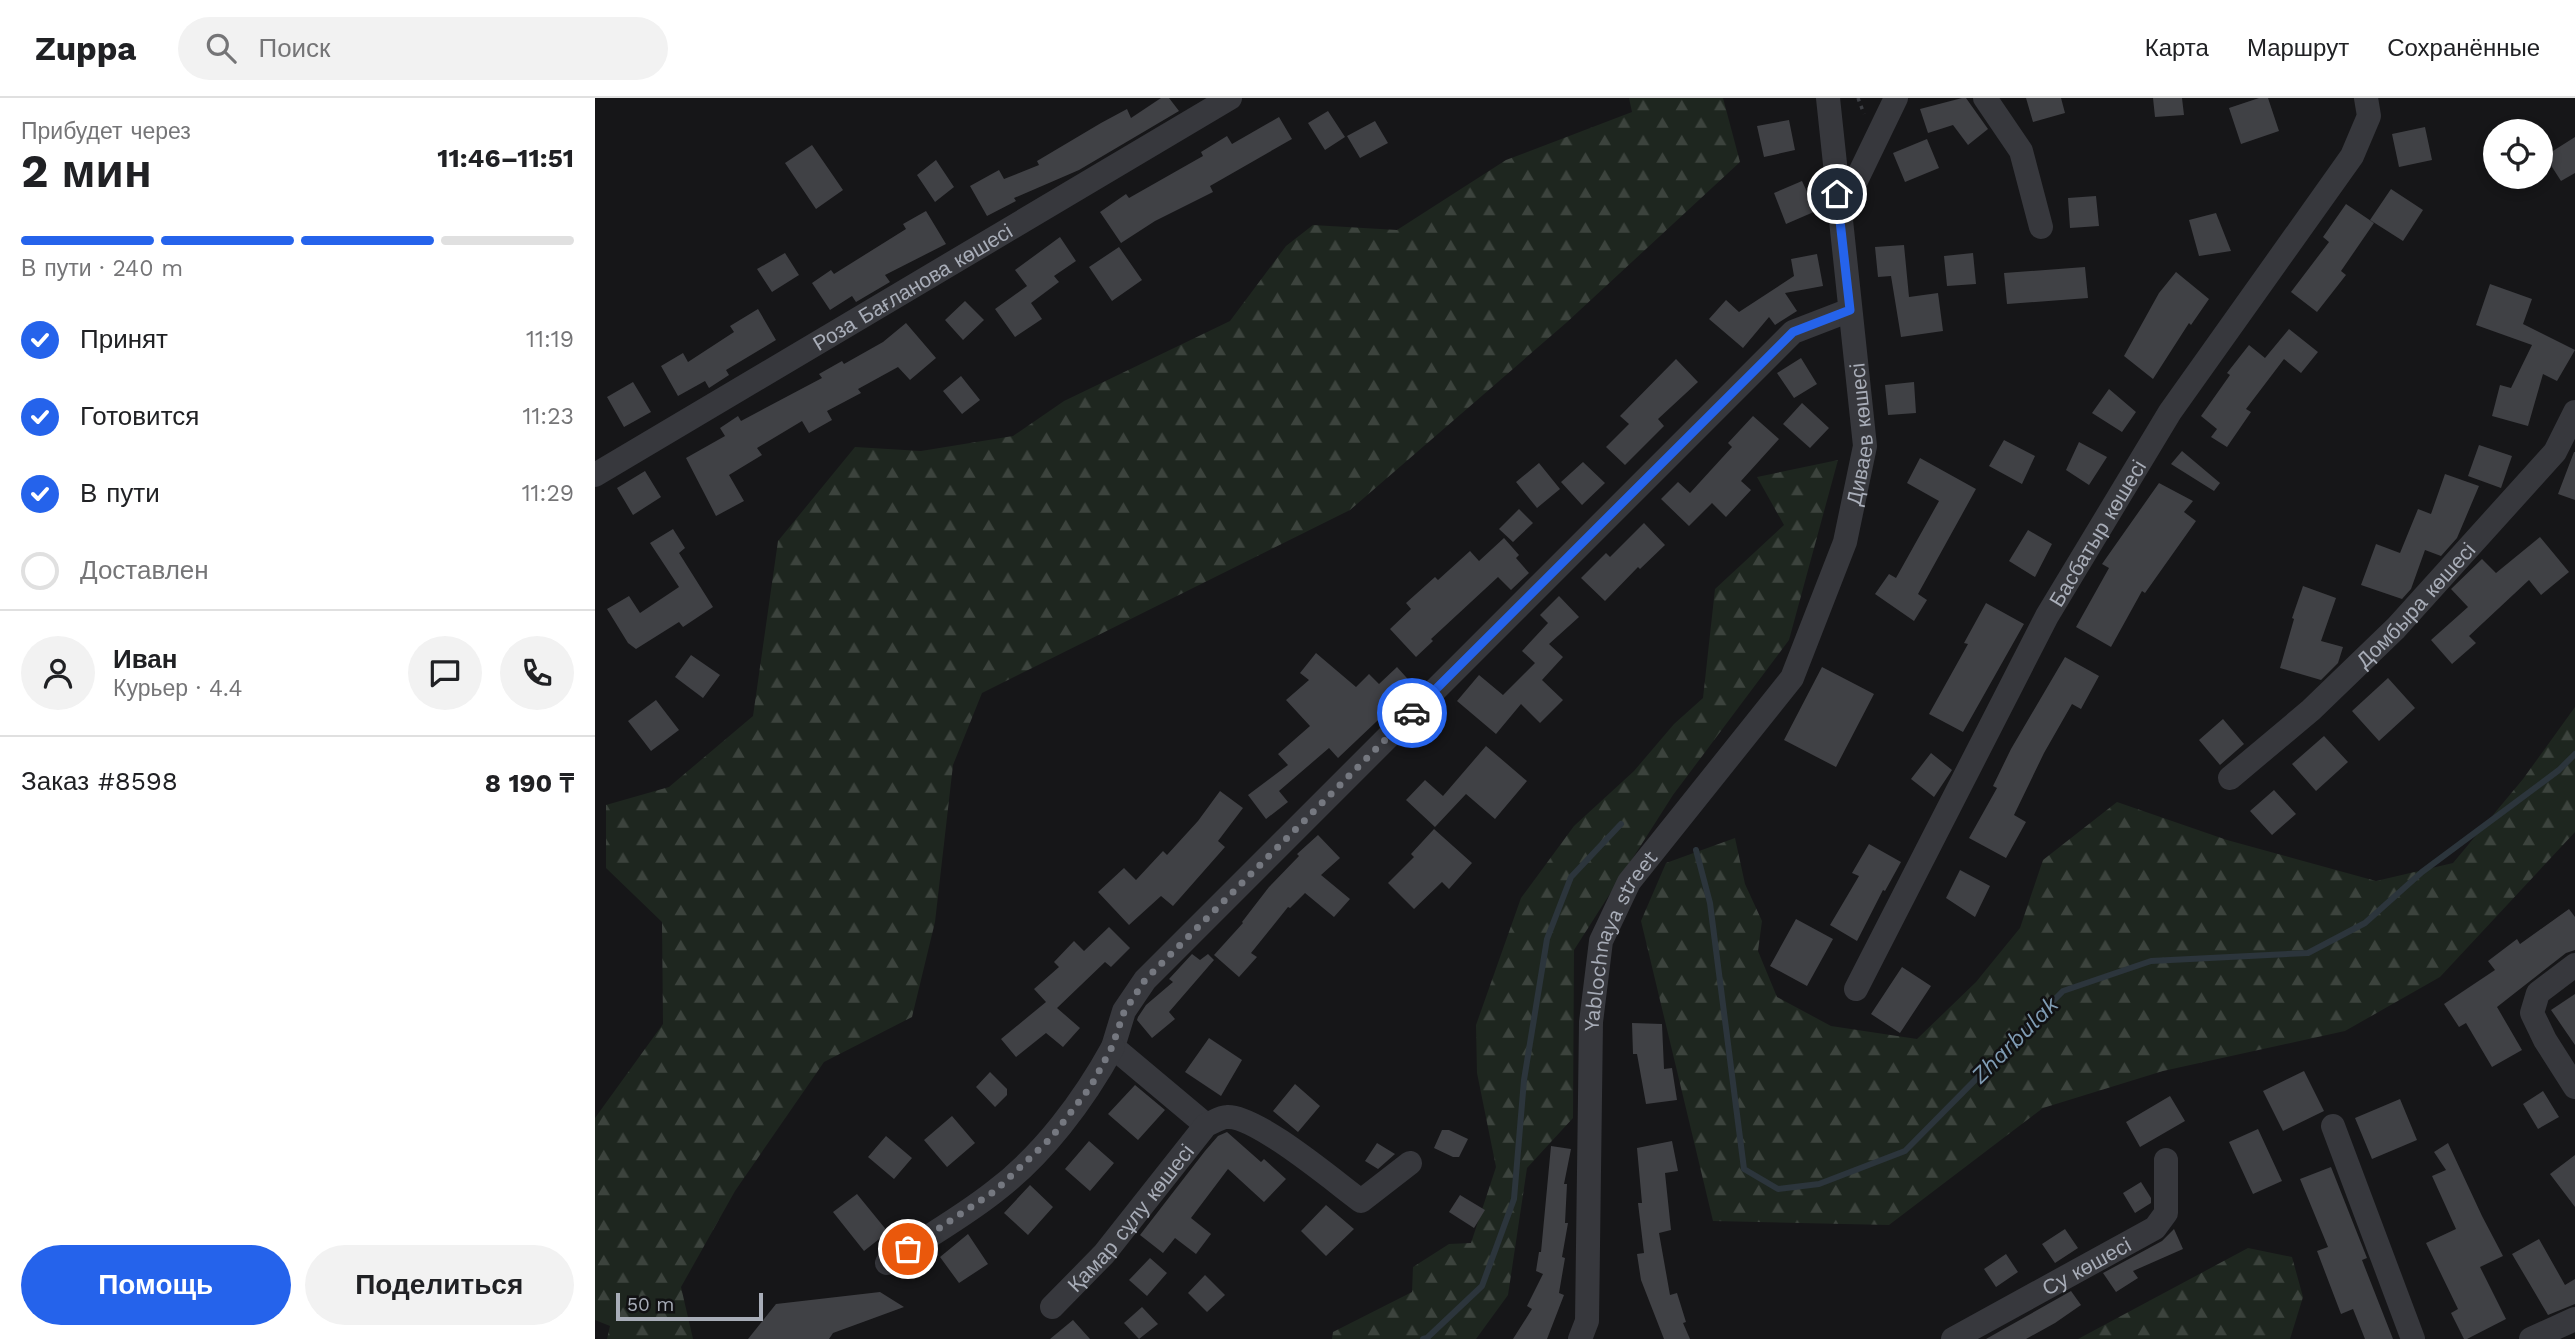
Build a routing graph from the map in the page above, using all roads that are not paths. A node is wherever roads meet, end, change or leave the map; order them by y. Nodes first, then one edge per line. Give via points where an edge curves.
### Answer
1 (1230, 98) edge
2 (1895, 98) edge
3 (1985, 98) edge
4 (2366, 98) edge
5 (1828, 99) edge
6 (1839, 217) junction
7 (2042, 227) dead end
8 (1850, 310) junction
9 (2575, 412) edge
10 (595, 475) edge
11 (1823, 599) joint
12 (2230, 778) dead end
13 (2575, 965) edge
14 (1856, 989) dead end
15 (1112, 1047) junction
16 (2575, 1087) edge
17 (1206, 1125) junction
18 (2333, 1126) dead end
19 (2166, 1160) dead end
20 (1410, 1163) dead end
21 (887, 1264) dead end
22 (1052, 1307) dead end
23 (2575, 1319) edge
24 (1580, 1339) edge
25 (1954, 1339) edge
26 (2413, 1339) edge
27 (2531, 1339) edge

1 - 10 street, Роза Бағланова көшесі
2 - 6 street
3 - 7 street via 2021,151
4 - 14 street, Басбатыр көшесі via 2369,117 2352,156 2171,412 2047,616
5 - 6 street, Диваев көшесі
6 - 8 street, Диваев көшесі
8 - 11 street, Диваев көшесі via 1865,446 1845,542
8 - 15 street via 1793,332 1145,980 1124,1012
9 - 12 street, Домбыра көшесі via 2555,452 2396,628 2311,710
11 - 24 street, Yablochnaya street via 1792,678 1629,882 1601,941 1591,1022 1587,1321
13 - 16 street via 2538,993 2532,1013
15 - 17 street, Қамар сұлу көшесі
15 - 21 street via 1091,1086 1051,1138 995,1191
17 - 20 street, Қамар сұлу көшесі via 1226,1117 1245,1121 1361,1201
17 - 22 street, Қамар сұлу көшесі via 1104,1254
18 - 26 street
19 - 25 street, Су көшесі via 2166,1213 2155,1228
23 - 27 street

